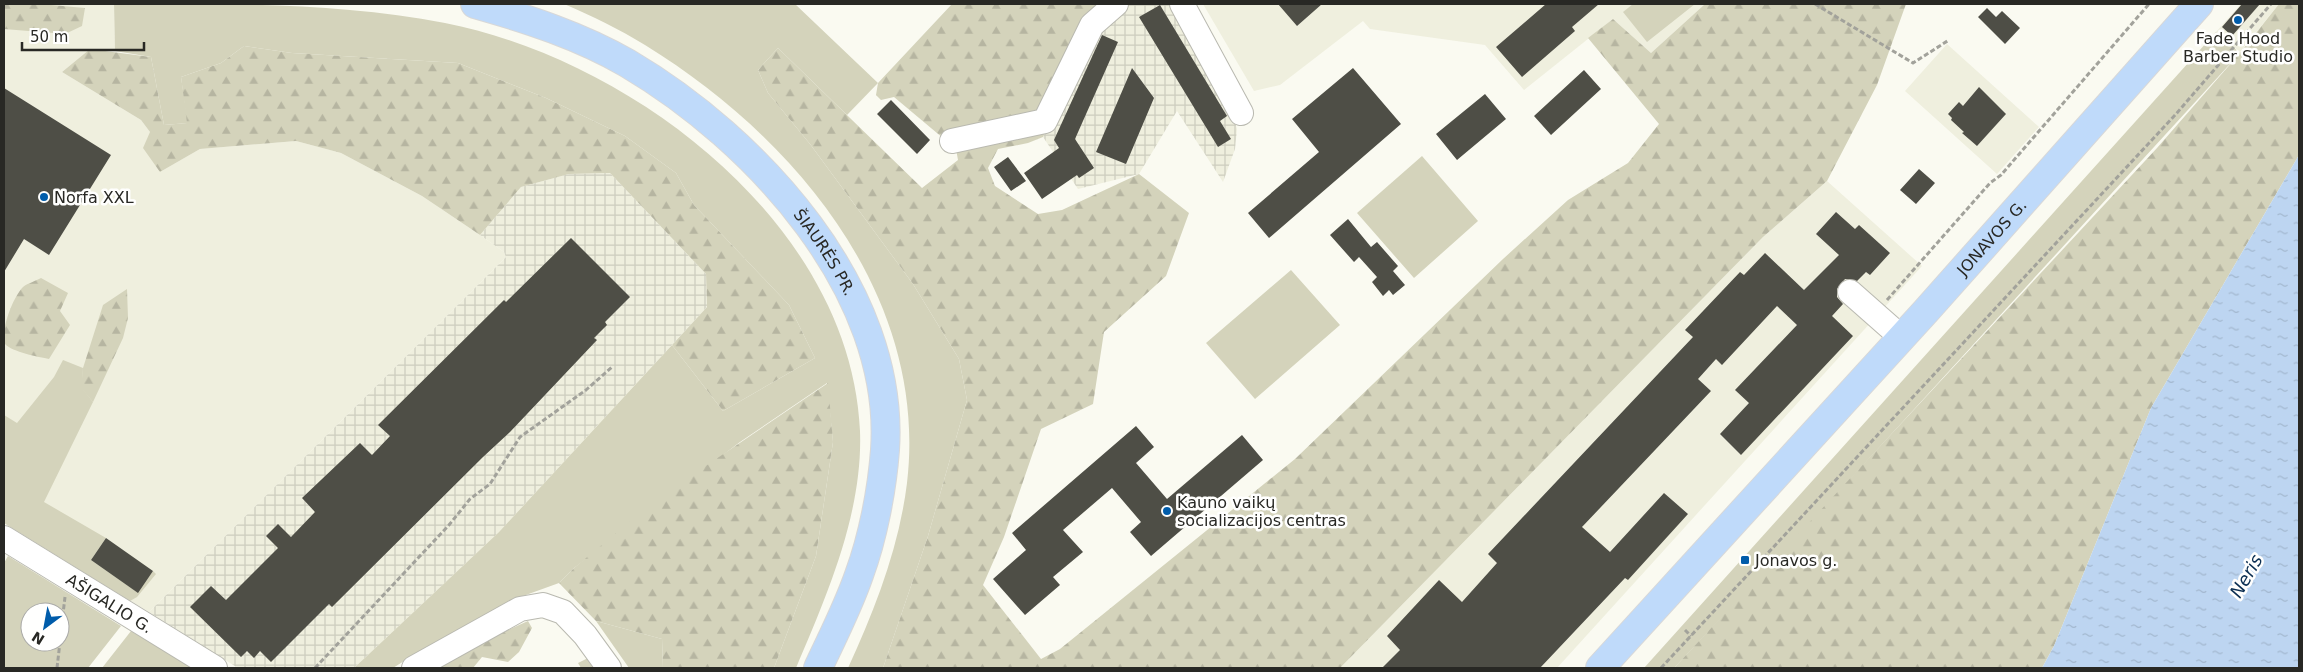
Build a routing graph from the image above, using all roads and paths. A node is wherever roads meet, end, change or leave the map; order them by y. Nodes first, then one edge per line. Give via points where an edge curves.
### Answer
1 (475, 4) edge
2 (1116, 4) edge
3 (1182, 4) edge
4 (1815, 4) edge
5 (2149, 4) edge
6 (2199, 4) edge
7 (2271, 4) edge
8 (1949, 40) dead end
9 (1241, 112) dead end
10 (952, 141) dead end
11 (1850, 292) dead end
12 (1875, 314) junction
13 (1902, 337) junction
14 (612, 367) dead end
15 (4, 538) edge
16 (67, 577) junction
17 (64, 602) edge
18 (1685, 630) dead end
19 (1692, 636) junction
20 (58, 652) edge
21 (56, 668) edge
22 (214, 668) edge
23 (315, 668) edge
24 (414, 668) edge
25 (609, 668) edge
26 (818, 668) edge
27 (1600, 668) edge
28 (1661, 668) edge

1 - 26 main road, ŠIAURĖS PR. via 535,21 588,44 627,63 668,90 720,131 764,172 802,216 848,290 874,354 884,398 885,448 879,499 860,575
2 - 10 street via 1092,24 1045,121
3 - 9 street
4 - 8 path via 1913,63
5 - 12 path via 2001,176 1990,183
6 - 13 main road, JONAVOS G.
7 - 19 path via 2176,114
11 - 12 street
12 - 13 street
13 - 27 main road, JONAVOS G.
14 - 23 path via 586,390 520,437 490,484 470,499
15 - 16 street, AŠIGALIO G.
16 - 17 path
16 - 22 street, AŠIGALIO G.
18 - 19 path
19 - 28 path
20 - 21 path
24 - 25 street via 520,608 544,605 563,612

